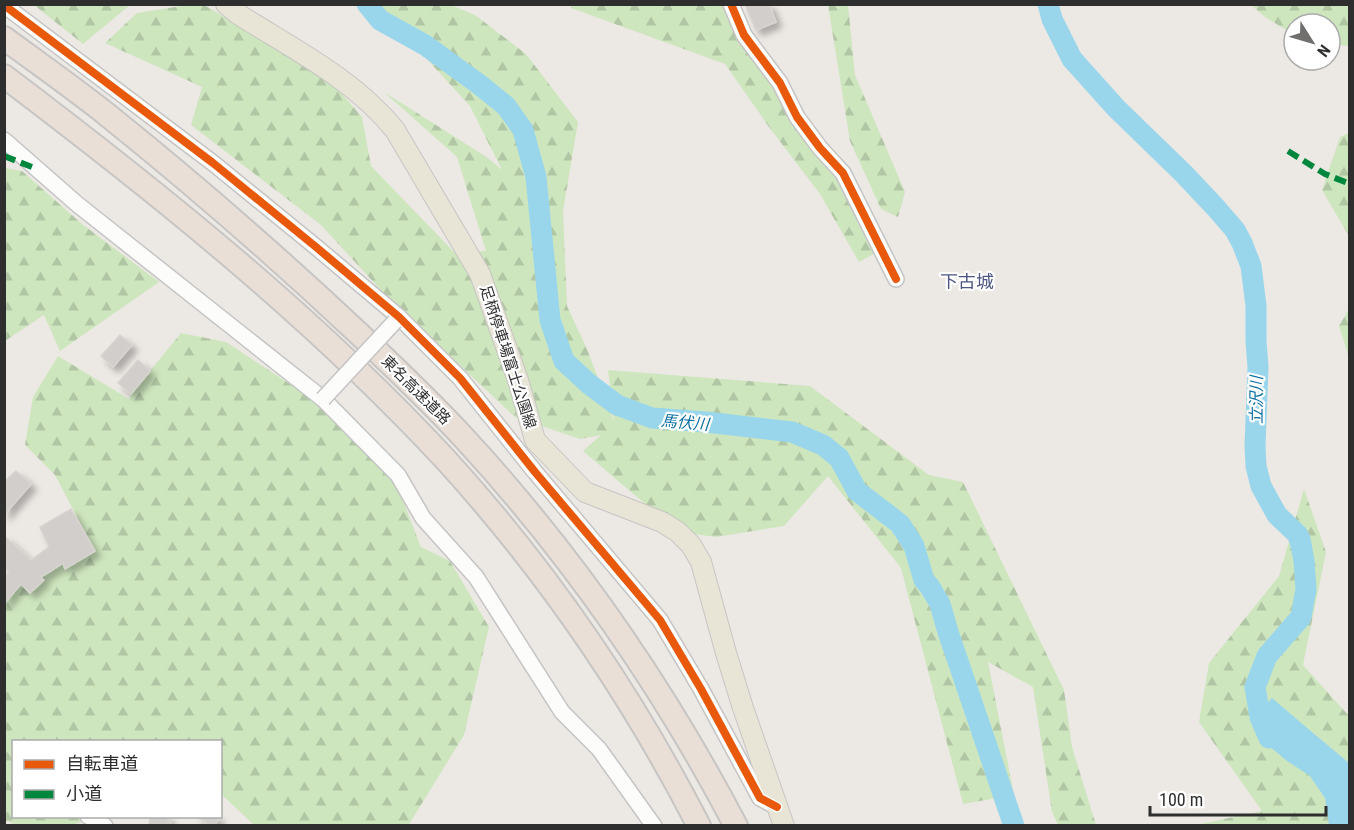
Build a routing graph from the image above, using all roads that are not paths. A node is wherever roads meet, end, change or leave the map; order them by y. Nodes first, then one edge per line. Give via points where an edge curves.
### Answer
1 (226, 4) edge
2 (731, 4) edge
3 (4, 5) edge
4 (4, 38) edge
5 (4, 76) edge
6 (4, 140) edge
7 (896, 279) dead end
8 (399, 317) junction
9 (323, 399) junction
10 (781, 816) edge
11 (654, 825) edge
12 (699, 825) edge
13 (736, 825) edge

1 - 10 main road, 足柄停車場富士公園線 via 336,75 395,130 480,274 535,440 585,492 662,522 691,545 701,562 743,708
2 - 7 street via 744,35 780,83 797,117 843,173
3 - 8 street via 213,163
4 - 13 highway, 東名高速道路 via 104,113 224,212 310,288 464,438 571,567 622,638 672,714
5 - 12 highway, 東名高速道路 via 231,256 313,328 446,460 531,562 584,634 646,730
6 - 9 street via 77,204
8 - 9 street, bridge
8 - 10 street via 460,378 660,620 760,798
9 - 11 street via 398,475 423,518 476,577 561,712 599,749

